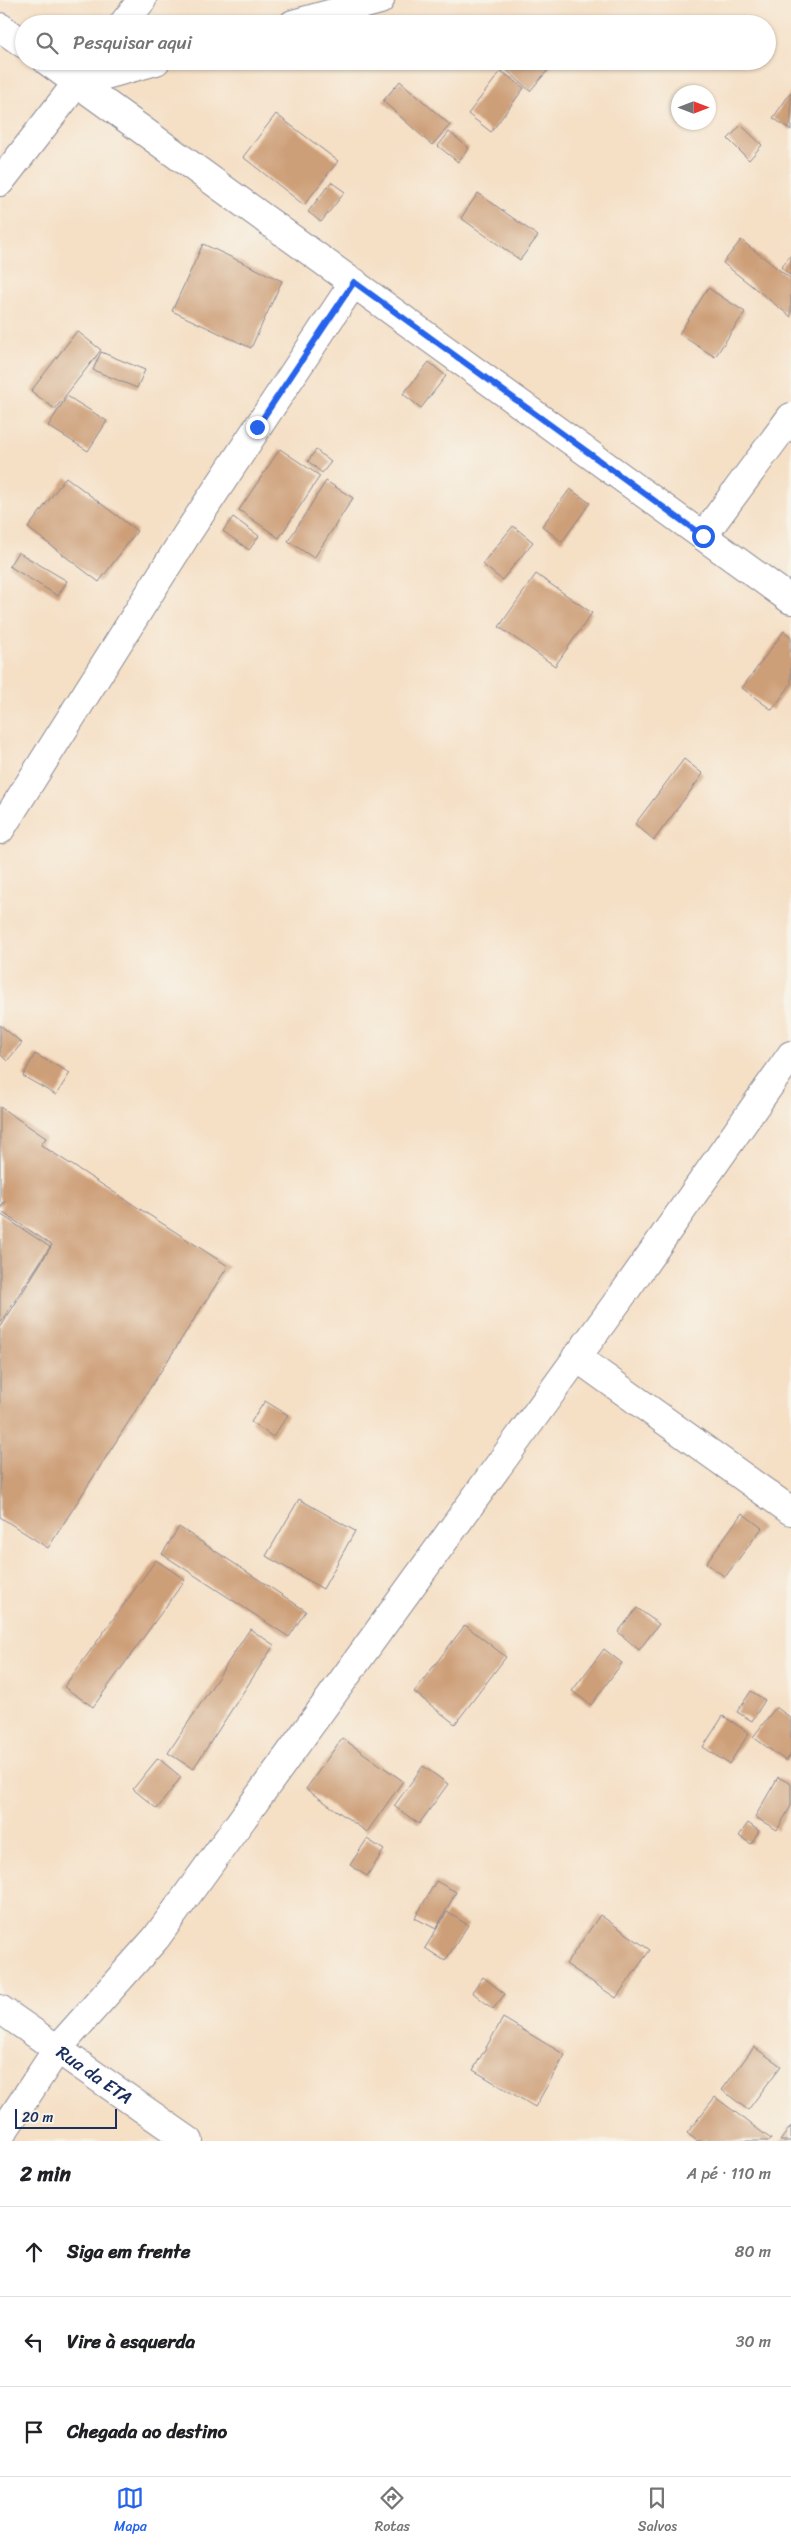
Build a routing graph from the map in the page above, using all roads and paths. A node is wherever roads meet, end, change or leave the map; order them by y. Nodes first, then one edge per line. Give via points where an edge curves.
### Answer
1 (142, 0) edge
2 (380, 0) edge
3 (130, 15) edge
4 (326, 15) edge
5 (0, 27) edge
6 (15, 38) edge
7 (59, 70) edge
8 (87, 70) edge
9 (124, 70) edge
10 (77, 83) junction
11 (0, 182) edge
12 (354, 282) junction
13 (791, 417) edge
14 (703, 536) junction
15 (791, 600) edge
16 (0, 830) edge
17 (791, 1055) edge
18 (576, 1357) junction
19 (791, 1512) edge
20 (0, 2009) edge
21 (58, 2048) junction
22 (0, 2136) edge
23 (189, 2141) edge

1 - 3 street
2 - 4 street
5 - 6 street
7 - 10 street
8 - 10 street
9 - 10 street
10 - 11 street
10 - 12 street
12 - 14 street
12 - 16 street via 269,408
13 - 14 street
14 - 15 street
17 - 18 street
18 - 19 street
18 - 21 street via 156,1938
20 - 21 street, Rua da ETA
21 - 22 street
21 - 23 street, Rua da ETA

